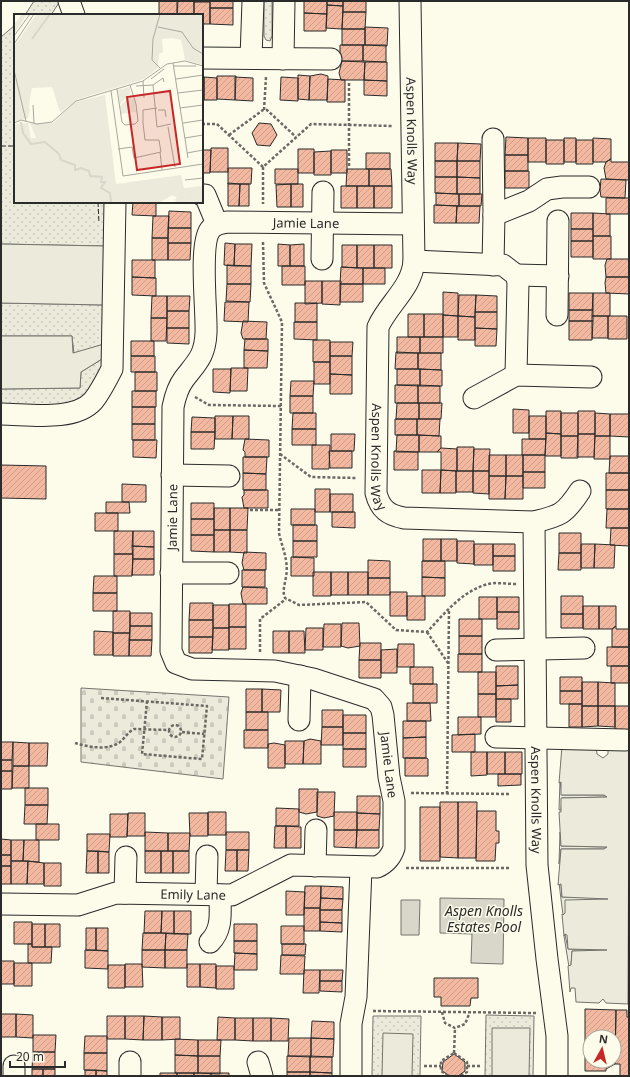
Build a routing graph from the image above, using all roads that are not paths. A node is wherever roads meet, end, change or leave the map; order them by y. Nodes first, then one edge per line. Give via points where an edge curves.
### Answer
1 (69, 1) edge
2 (253, 1) edge
3 (284, 1) edge
4 (410, 1) edge
5 (74, 14) edge
6 (203, 58) edge
7 (251, 58) junction
8 (283, 59) junction
9 (332, 59) dead end
10 (493, 139) dead end
11 (589, 187) dead end
12 (323, 192) dead end
13 (203, 195) edge
14 (115, 203) edge
15 (494, 215) junction
16 (558, 221) dead end
17 (323, 223) junction
18 (217, 224) junction
19 (413, 224) junction
20 (322, 259) dead end
21 (414, 261) junction
22 (493, 265) junction
23 (516, 275) junction
24 (558, 276) junction
25 (557, 316) dead end
26 (516, 375) junction
27 (591, 377) dead end
28 (474, 398) dead end
29 (1, 414) edge
30 (172, 475) junction
31 (229, 476) dead end
32 (580, 492) dead end
33 (534, 522) junction
34 (171, 573) junction
35 (228, 573) dead end
36 (584, 648) dead end
37 (535, 649) junction
38 (496, 650) dead end
39 (300, 676) junction
40 (299, 720) dead end
41 (496, 738) dead end
42 (536, 738) junction
43 (625, 740) dead end
44 (316, 830) dead end
45 (394, 848) joint
46 (207, 856) dead end
47 (126, 857) dead end
48 (315, 866) junction
49 (361, 868) junction
50 (125, 893) junction
51 (213, 895) junction
52 (1, 904) edge
53 (210, 942) dead end
54 (351, 1076) edge
55 (557, 1076) edge

1 - 5 street
2 - 7 street
3 - 8 street
4 - 19 street, Aspen Knolls Way
6 - 7 street
7 - 8 street
8 - 9 street
10 - 15 street
11 - 15 street via 547,189 529,201
12 - 17 street
13 - 18 street
14 - 29 street via 112,369 103,386 92,402 66,415
15 - 22 street
16 - 24 street
17 - 18 street, Jamie Lane
17 - 19 street, Jamie Lane
17 - 20 street
18 - 30 street, Jamie Lane via 211,228 205,244 206,334 203,352 197,364 183,380 176,393 173,407
19 - 21 street, Aspen Knolls Way
21 - 22 street
21 - 33 street, Aspen Knolls Way via 413,272 406,287 383,315 378,327 376,493 379,503 393,516 404,518
22 - 23 street via 503,265
23 - 24 street
23 - 26 street
24 - 25 street
26 - 27 street
26 - 28 street
30 - 31 street
30 - 34 street, Jamie Lane
32 - 33 street, Aspen Knolls Way via 568,509 551,518
33 - 37 street, Aspen Knolls Way
34 - 35 street
34 - 39 street, Jamie Lane via 170,651 176,663 192,669 275,671
36 - 37 street
37 - 38 street
37 - 42 street, Aspen Knolls Way
39 - 40 street
39 - 45 street, Jamie Lane via 374,699 381,707 394,801
41 - 42 street
42 - 43 street
42 - 55 street, Aspen Knolls Way via 537,865 558,1036
44 - 48 street
45 - 49 street, Emily Lane via 383,865
46 - 51 street
47 - 50 street
48 - 49 street, Emily Lane
48 - 51 street, Emily Lane via 291,865 232,895
49 - 54 street
50 - 51 street, Emily Lane
50 - 52 street, Emily Lane via 116,893 78,905
51 - 53 street via 219,926

